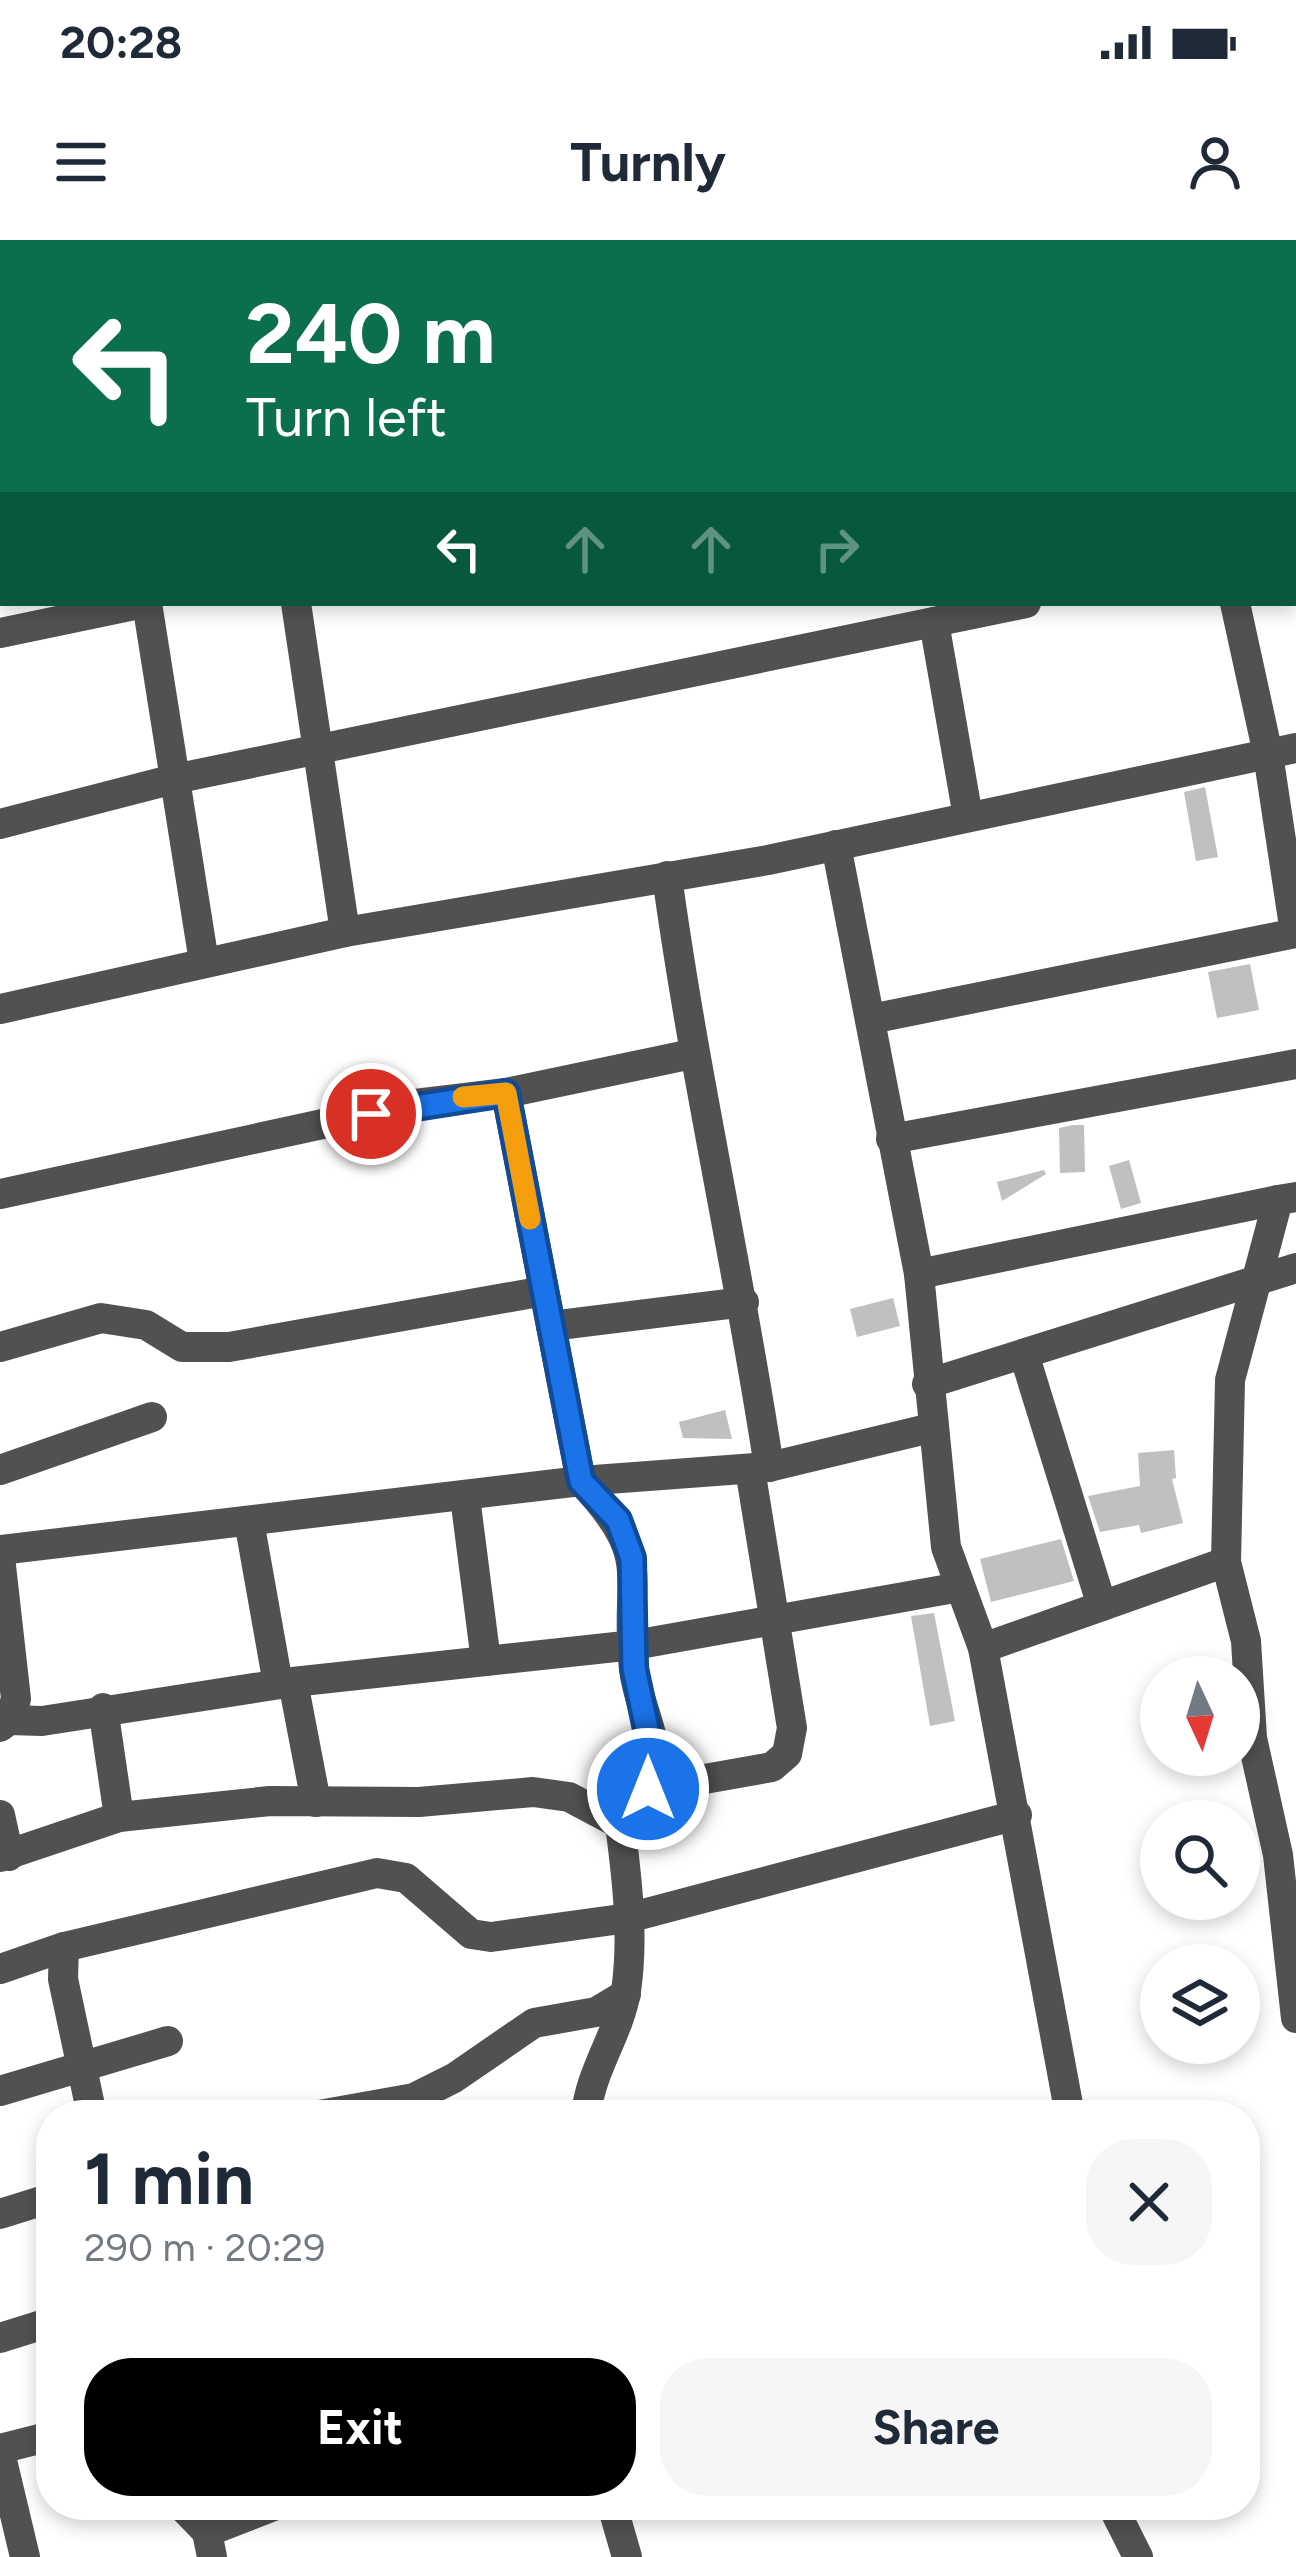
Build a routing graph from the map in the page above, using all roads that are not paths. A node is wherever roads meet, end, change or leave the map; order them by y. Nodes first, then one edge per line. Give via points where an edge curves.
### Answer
1 (130, 606) edge
2 (145, 606) edge
3 (296, 606) edge
4 (1005, 606) edge
5 (1236, 606) edge
6 (948, 614) edge
7 (0, 633) edge
8 (318, 749) junction
9 (1282, 751) edge
10 (174, 779) junction
11 (968, 817) junction
12 (0, 824) edge
13 (836, 845) junction
14 (667, 876) junction
15 (345, 932) junction
16 (1296, 933) edge
17 (204, 962) junction
18 (0, 1009) edge
19 (871, 1019) junction
20 (692, 1054) junction
21 (1296, 1064) edge
22 (506, 1093) junction
23 (891, 1138) junction
24 (0, 1194) edge
25 (1287, 1198) edge
26 (1296, 1268) edge
27 (919, 1274) junction
28 (1254, 1284) junction
29 (544, 1291) junction
30 (744, 1302) junction
31 (551, 1326) junction
32 (0, 1346) edge
33 (1024, 1354) junction
34 (927, 1384) junction
35 (152, 1417) dead end
36 (931, 1428) junction
37 (760, 1468) junction
38 (0, 1470) edge
39 (581, 1481) junction
40 (465, 1497) junction
41 (249, 1521) junction
42 (0, 1554) edge
43 (1226, 1562) junction
44 (960, 1587) junction
45 (1102, 1606) junction
46 (774, 1618) junction
47 (634, 1645) junction
48 (983, 1648) junction
49 (486, 1661) junction
50 (285, 1683) junction
51 (103, 1708) junction
52 (5, 1723) edge
53 (648, 1789) junction
54 (316, 1802) junction
55 (0, 1815) edge
56 (1017, 1815) junction
57 (119, 1817) junction
58 (620, 1824) junction
59 (4, 1857) edge
60 (628, 1918) junction
61 (64, 1947) junction
62 (0, 1969) edge
63 (626, 1994) junction
64 (1296, 2018) edge
65 (168, 2041) dead end
66 (81, 2063) junction
67 (0, 2091) edge
68 (89, 2100) edge
69 (403, 2100) edge
70 (587, 2100) edge
71 (1067, 2100) edge
72 (36, 2203) edge
73 (0, 2214) edge
74 (36, 2327) edge
75 (0, 2338) edge
76 (36, 2440) edge
77 (0, 2451) edge
78 (251, 2520) edge
79 (616, 2520) edge
80 (1120, 2520) edge
81 (210, 2544) edge
82 (25, 2557) edge
83 (627, 2557) edge
84 (1138, 2557) edge

1 - 7 street
2 - 10 street
3 - 8 street
4 - 6 street
5 - 9 street
6 - 8 street
6 - 11 street
8 - 10 street
8 - 15 street
9 - 11 street
9 - 16 street
10 - 12 street
10 - 17 street
11 - 13 street
13 - 14 street
13 - 19 street
14 - 15 street
14 - 20 street
15 - 17 street
16 - 19 street
17 - 18 street
19 - 23 street
20 - 22 street
20 - 30 street
21 - 23 street
22 - 24 street via 415,1104
22 - 29 street
23 - 27 street
25 - 27 street
25 - 28 street
26 - 28 street
27 - 34 street
28 - 33 street
28 - 43 street via 1230,1380
29 - 31 street
29 - 32 street via 230,1347 182,1347 146,1325 101,1318
30 - 31 street
30 - 37 street
31 - 39 street
33 - 34 street
33 - 45 street
34 - 36 street
35 - 38 street
36 - 37 street
36 - 44 street via 946,1547
37 - 39 street
37 - 46 street
39 - 40 street
39 - 47 street via 618,1520 632,1558
40 - 41 street
40 - 49 street
41 - 42 street
41 - 50 street
42 - 52 street via 16,1699
43 - 45 street
43 - 64 street via 1246,1640 1252,1738 1278,1855
44 - 46 street
44 - 48 street
45 - 48 street
46 - 47 street
46 - 53 street via 792,1728 788,1754 772,1767
47 - 49 street
47 - 53 street via 655,1767
48 - 56 street
49 - 50 street
50 - 51 street
50 - 54 street
51 - 52 street
51 - 57 street
53 - 58 street
54 - 57 street
54 - 58 street via 533,1792 569,1797
55 - 59 street
56 - 60 street
56 - 71 street
57 - 59 street
58 - 60 street
60 - 61 street via 471,1934 406,1878 377,1873
60 - 63 street
61 - 62 street
61 - 66 street
63 - 69 street via 596,2012 534,2023 454,2078
63 - 70 street
65 - 66 street
66 - 67 street
66 - 68 street
72 - 73 street
74 - 75 street
76 - 77 street
77 - 82 street
78 - 81 street
79 - 83 street
80 - 84 street

